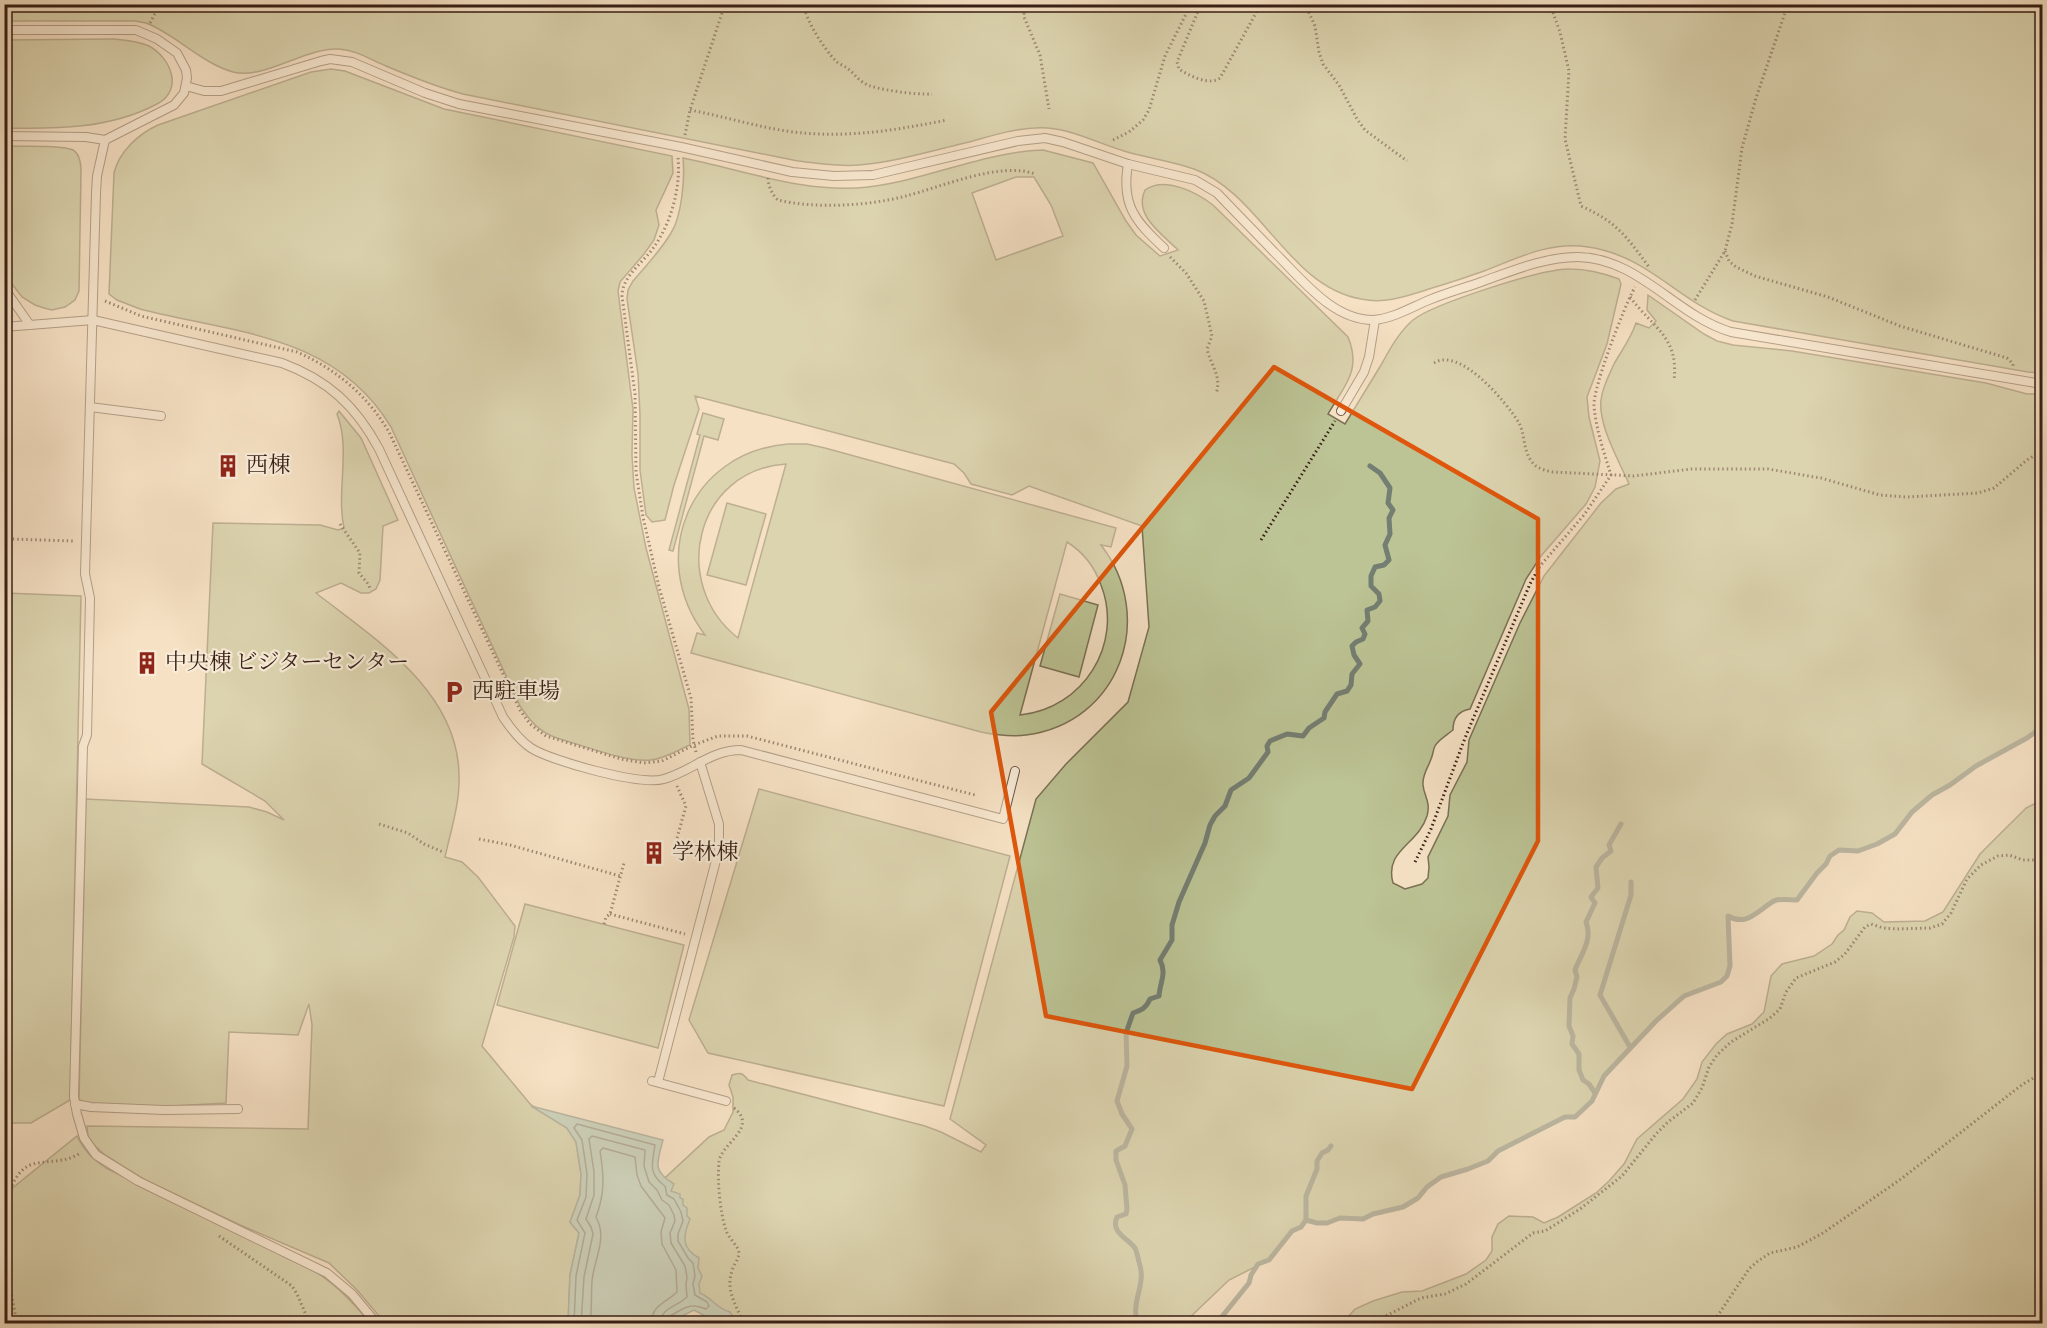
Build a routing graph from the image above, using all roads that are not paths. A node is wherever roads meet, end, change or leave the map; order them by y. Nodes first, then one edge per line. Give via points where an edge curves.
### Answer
1 (4, 30) edge
2 (186, 87) junction
3 (4, 136) edge
4 (105, 140) junction
5 (1128, 164) junction
6 (1164, 248) road end
7 (4, 288) edge
8 (93, 320) junction
9 (1375, 320) junction
10 (30, 325) junction
11 (4, 327) edge
12 (2043, 384) edge
13 (90, 407) junction
14 (1341, 411) road end
15 (161, 416) dead end
16 (700, 762) junction
17 (1015, 771) dead end
18 (726, 1101) road end
19 (75, 1104) junction
20 (238, 1109) dead end
21 (377, 1323) edge

1 - 2 lane via 125,29 145,33 177,53 186,70
2 - 4 lane via 174,105
2 - 5 lane via 221,91 321,61 339,60 459,104 792,172 873,175 1045,138
3 - 4 lane
4 - 8 lane via 97,176
5 - 6 lane via 1125,181 1130,207 1142,227
5 - 9 lane via 1206,186 1325,301 1357,318
7 - 10 lane
8 - 10 lane
8 - 13 lane
8 - 16 lane via 282,363 309,374 344,400 365,424 379,449 503,717 525,744 557,759 646,780 664,779
9 - 12 lane via 1520,268 1578,257 1620,267 1703,321 1731,332
9 - 14 lane via 1364,372
10 - 11 lane
13 - 15 lane
13 - 19 lane via 85,574 90,598
16 - 17 lane via 723,752 741,750 1002,819
16 - 18 lane via 721,837 655,1082
19 - 20 lane via 164,1110
19 - 21 lane via 88,1147 112,1167 327,1273

